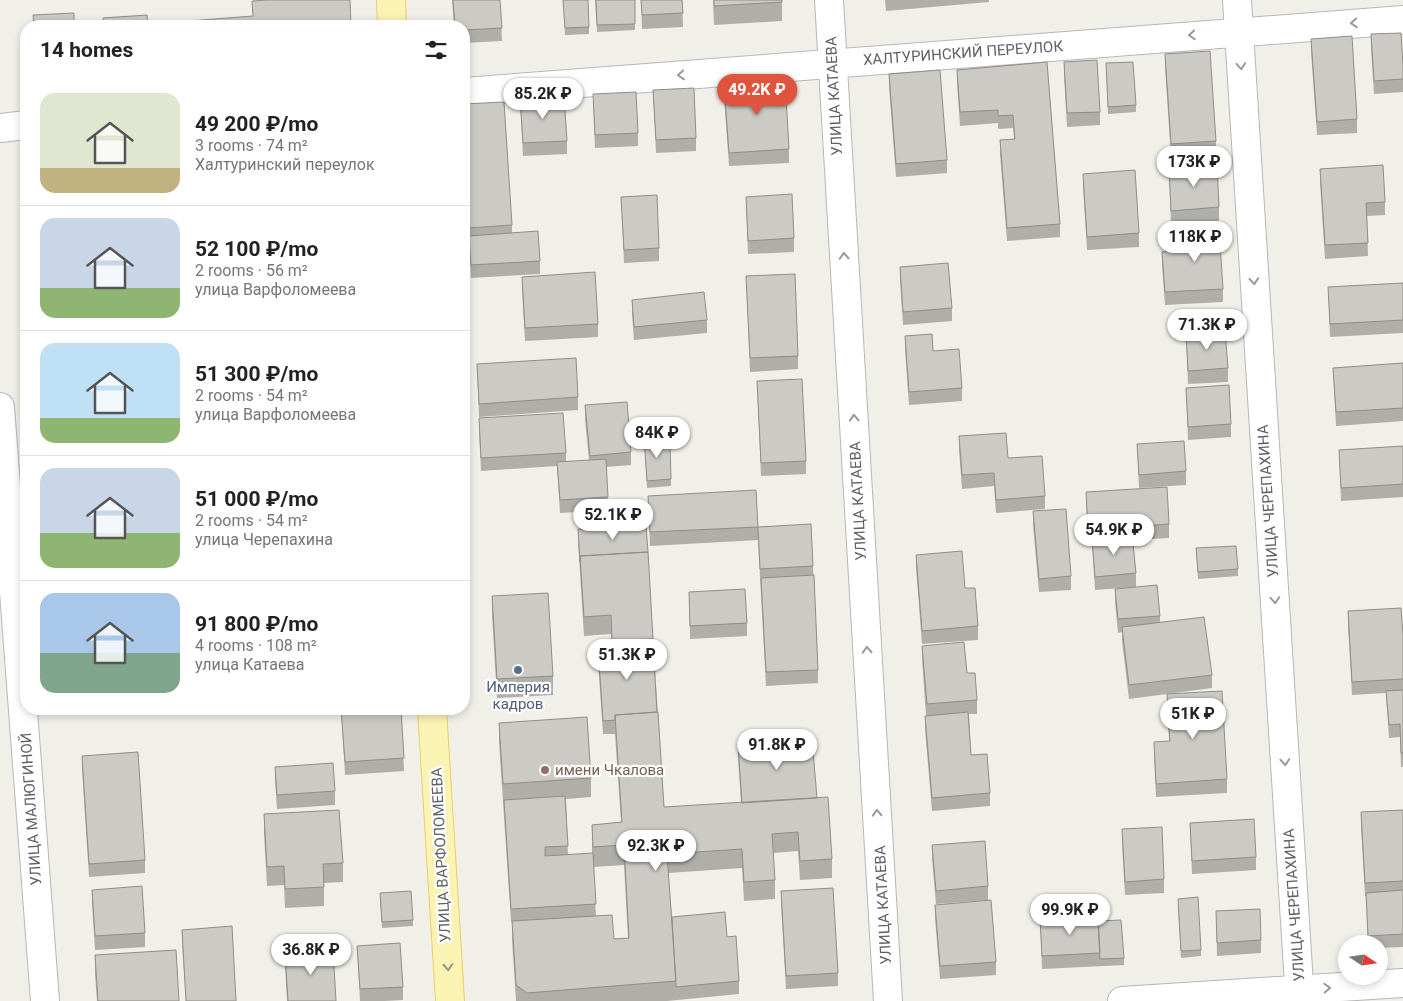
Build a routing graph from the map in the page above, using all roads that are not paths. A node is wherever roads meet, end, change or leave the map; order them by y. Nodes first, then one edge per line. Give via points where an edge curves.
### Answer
1 (391, 0) edge
2 (829, 0) edge
3 (1237, 0) edge
4 (392, 20) edge
5 (1403, 20) edge
6 (1238, 32) junction
7 (832, 63) junction
8 (470, 92) edge
9 (20, 126) edge
10 (0, 128) edge
11 (0, 407) edge
12 (20, 671) edge
13 (23, 715) edge
14 (432, 715) edge
15 (1403, 983) edge
16 (1300, 995) edge
17 (45, 1001) edge
18 (450, 1001) edge
19 (888, 1001) edge
20 (1122, 1001) edge

1 - 4 main road
2 - 7 street, УЛИЦА КАТАЕВА
3 - 6 street, УЛИЦА ЧЕРЕПАХИНА
5 -> 6 street, ХАЛТУРИНСКИЙ ПЕРЕУЛОК
6 -> 7 street, ХАЛТУРИНСКИЙ ПЕРЕУЛОК
6 -> 16 street, УЛИЦА ЧЕРЕПАХИНА
7 -> 8 street, ХАЛТУРИНСКИЙ ПЕРЕУЛОК
19 -> 7 street, УЛИЦА КАТАЕВА
9 - 10 street
11 - 12 street, УЛИЦА МАЛЮГИНОЙ
13 - 17 street, УЛИЦА МАЛЮГИНОЙ
14 -> 18 main road, УЛИЦА ВАРФОЛОМЕЕВА
16 -> 15 street
16 - 20 street

